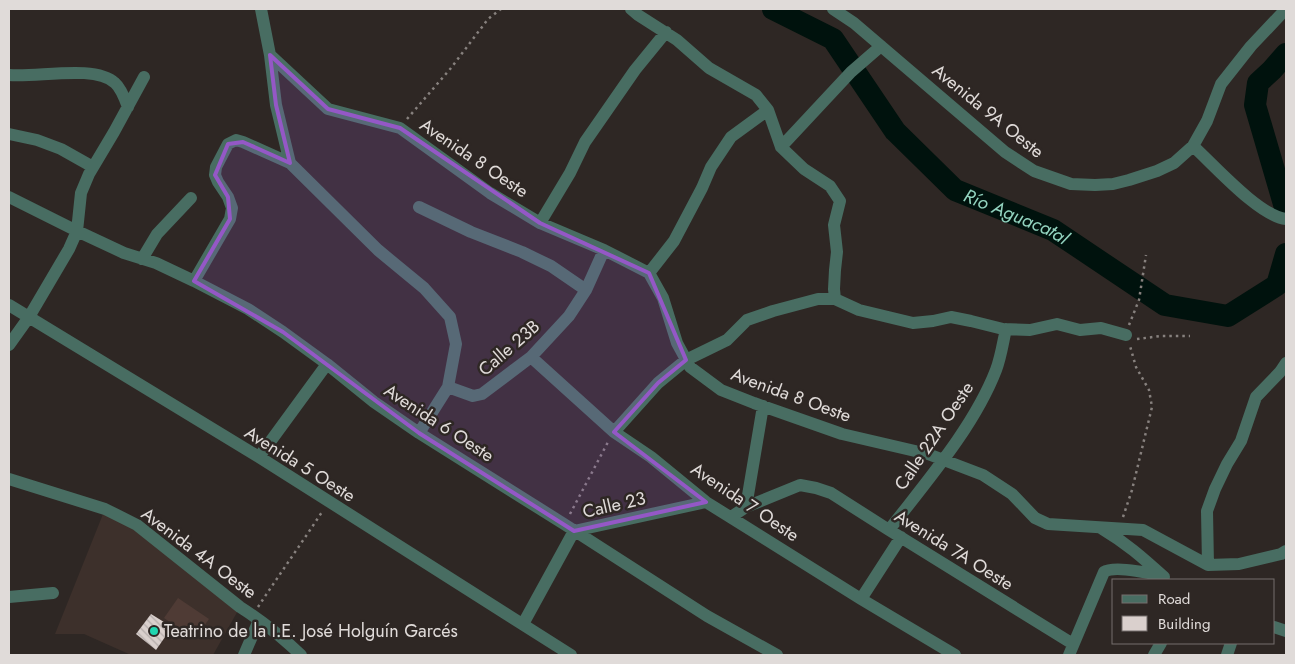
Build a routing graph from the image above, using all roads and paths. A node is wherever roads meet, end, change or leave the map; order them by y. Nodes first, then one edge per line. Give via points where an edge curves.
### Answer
1 (261, 9) edge
2 (501, 9) edge
3 (631, 9) edge
4 (833, 9) edge
5 (848, 9) edge
6 (1286, 9) edge
7 (854, 23) junction
8 (666, 32) junction
9 (879, 48) junction
10 (270, 55) junction
11 (9, 75) edge
12 (144, 77) dead end
13 (128, 107) junction
14 (768, 110) junction
15 (400, 128) junction
16 (9, 134) edge
17 (1193, 146) junction
18 (781, 147) junction
19 (290, 163) junction
20 (93, 167) junction
21 (9, 197) edge
22 (192, 198) dead end
23 (419, 207) dead end
24 (1285, 219) edge
25 (540, 223) junction
26 (78, 232) junction
27 (604, 250) junction
28 (1146, 255) dead end
29 (142, 259) junction
30 (649, 273) junction
31 (194, 281) junction
32 (586, 290) junction
33 (835, 299) junction
34 (9, 305) edge
35 (29, 317) junction
36 (1006, 329) junction
37 (1190, 336) dead end
38 (1127, 337) junction
39 (9, 345) edge
40 (531, 356) junction
41 (686, 360) junction
42 (1286, 363) edge
43 (327, 364) junction
44 (448, 387) junction
45 (763, 406) junction
46 (614, 432) junction
47 (418, 433) junction
48 (259, 457) junction
49 (944, 460) junction
50 (9, 479) edge
51 (328, 502) junction
52 (706, 502) junction
53 (746, 507) junction
54 (731, 517) junction
55 (1098, 526) junction
56 (569, 528) junction
57 (1119, 528) junction
58 (889, 530) junction
59 (900, 537) junction
60 (1286, 551) edge
61 (1208, 565) junction
62 (1165, 578) edge
63 (53, 593) dead end
64 (9, 596) edge
65 (861, 600) junction
66 (256, 618) junction
67 (523, 624) junction
68 (1160, 644) edge
69 (1068, 651) edge
70 (244, 655) edge
71 (301, 655) edge
72 (571, 655) edge
73 (777, 655) edge
74 (954, 655) edge
75 (1154, 655) edge

1 - 10 street
2 - 15 path via 488,19 452,68
3 - 8 street
4 - 7 street, Avenida 9A Oeste
5 - 7 street
6 - 17 street, Avenida 9A Oeste via 1221,84
7 - 9 street, Avenida 9A Oeste
8 - 14 street via 709,68 756,95
8 - 25 street via 585,142
9 - 17 street, Avenida 9A Oeste via 1005,152 1034,171 1071,184 1113,184 1157,171 1174,163
9 - 18 street via 851,72
10 - 15 street, Avenida 8 Oeste via 328,109
10 - 19 street via 276,105
11 - 13 street via 86,73 105,76 116,84
12 - 13 street
13 - 20 street
14 - 18 street
14 - 30 street via 731,137 711,167 674,241
15 - 25 street, Avenida 8 Oeste via 490,193
16 - 20 street via 61,149
17 - 24 street via 1248,198
18 - 33 street via 804,169 830,186 840,202 834,226 837,252
19 - 31 street via 244,142 236,140 228,144 215,175 232,208 230,218
19 - 44 street via 378,250 424,288 450,317 456,344
20 - 26 street via 81,193
21 - 26 street, Avenida 6 Oeste
22 - 29 street via 157,234
23 - 32 street via 551,266
25 - 27 street, Avenida 8 Oeste
26 - 29 street, Avenida 6 Oeste
26 - 35 street
27 - 30 street, Avenida 8 Oeste
27 - 32 street, Calle 23B
28 - 38 path via 1139,300
29 - 31 street, Avenida 6 Oeste
30 - 41 street, Avenida 8 Oeste via 664,298 677,344
31 - 43 street, Avenida 6 Oeste via 248,309
32 - 40 street, Calle 23B via 569,316
33 - 36 street via 859,310 913,323 951,317
33 - 41 street via 818,299 747,320 727,340
34 - 35 street, Avenida 5 Oeste
35 - 39 street
35 - 48 street, Avenida 5 Oeste
36 - 38 street via 1030,330 1057,324 1080,330 1101,328
36 - 49 street, Calle 22A Oeste via 997,368 988,388
37 - 38 path
38 - 57 path via 1136,368 1149,390 1152,407 1132,490
40 - 44 street, Calle 23B via 482,394 473,396
40 - 46 street, Avenida 7 Oeste
41 - 45 street, Avenida 8 Oeste via 690,367 721,390
41 - 46 street via 658,382
42 - 61 street via 1256,397 1242,442 1215,489 1208,511
43 - 47 street, Avenida 6 Oeste
43 - 48 street
44 - 47 street
45 - 49 street, Avenida 8 Oeste via 842,434
45 - 53 street
46 - 52 street, Avenida 7 Oeste via 651,457
46 - 56 path, Calle 23
47 - 56 street, Avenida 6 Oeste
48 - 51 street, Avenida 5 Oeste
49 - 55 street, Avenida 8 Oeste via 983,475 1012,494 1035,518 1048,524
49 - 58 street, Calle 22A Oeste
50 - 66 street, Avenida 4A Oeste via 105,508 137,525
51 - 66 path via 280,573
51 - 67 street, Avenida 5 Oeste
52 - 54 street, Avenida 7 Oeste
52 - 56 street, Calle 23
53 - 54 street
53 - 58 street, Avenida 7A Oeste via 800,485 831,493
54 - 65 street, Avenida 7 Oeste
55 - 57 street
55 - 62 street, Avenida 8 Oeste via 1136,551
56 - 67 street, Calle 23
56 - 73 street, Avenida 6 Oeste via 707,616
57 - 61 street via 1143,530
58 - 59 street, Avenida 7A Oeste
59 - 65 street
59 - 69 street, Avenida 7A Oeste
60 - 61 street via 1238,564
62 - 69 street via 1129,570 1108,569 1104,572
63 - 64 street
65 - 74 street, Avenida 7 Oeste
66 - 70 street
66 - 71 street, Avenida 4A Oeste
67 - 72 street, Avenida 5 Oeste
68 - 75 street

